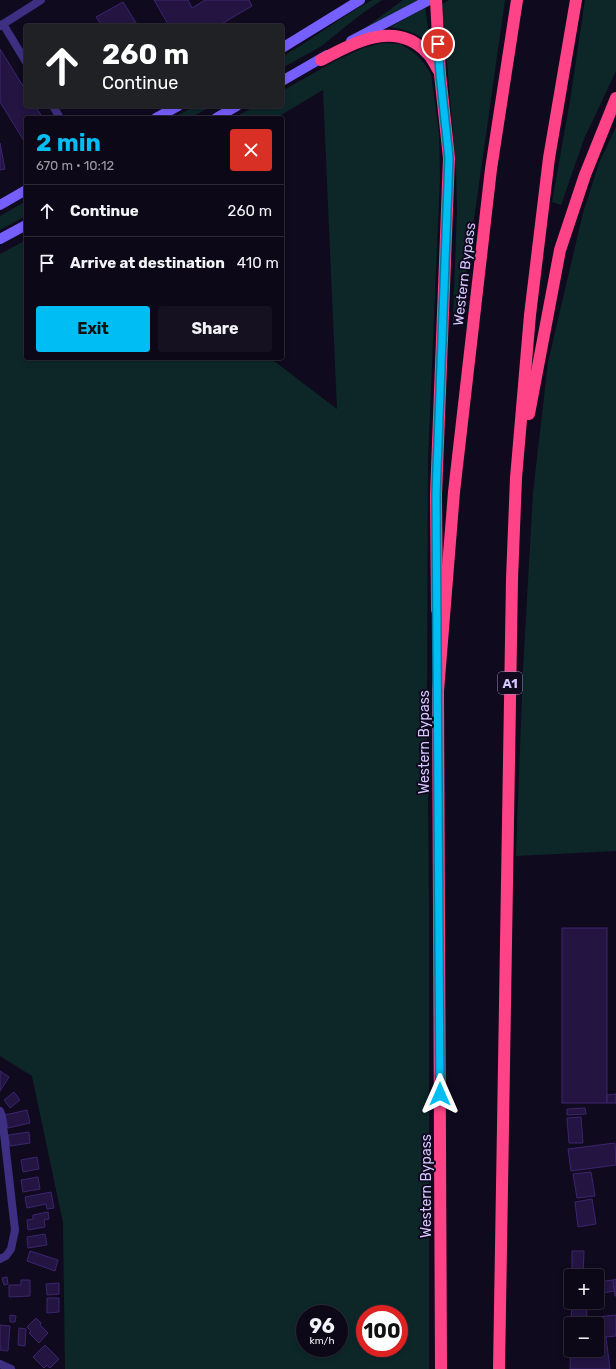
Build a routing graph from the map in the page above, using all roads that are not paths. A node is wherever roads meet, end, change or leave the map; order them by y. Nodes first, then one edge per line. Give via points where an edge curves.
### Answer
1 (42, 0) edge
2 (360, 0) edge
3 (429, 0) edge
4 (436, 0) edge
5 (576, 0) edge
6 (517, 2) edge
7 (2, 25) edge
8 (284, 47) edge
9 (24, 59) edge
10 (321, 60) junction
11 (440, 74) junction
12 (284, 80) edge
13 (616, 98) edge
14 (174, 108) edge
15 (234, 108) edge
16 (160, 116) edge
17 (220, 116) edge
18 (24, 191) edge
19 (0, 205) edge
20 (24, 226) edge
21 (0, 238) edge
22 (516, 478) junction
23 (438, 691) junction
24 (0, 1111) edge
25 (0, 1260) edge
26 (0, 1364) edge
27 (10, 1369) edge
28 (441, 1369) edge
29 (499, 1369) edge

1 - 7 street
2 - 8 main road
3 - 10 main road via 341,46
4 - 11 highway
5 - 22 highway, A1 via 549,158 530,315
6 - 23 highway, Western Bypass via 491,169 456,469
7 - 9 street
10 - 11 highway via 349,45 383,35 394,35 412,41 428,53
10 - 12 main road
11 - 23 highway via 449,158 436,495
13 - 22 highway via 584,175 560,250
14 - 16 main road
15 - 17 main road
18 - 19 main road
20 - 21 main road
22 - 29 highway, A1 via 511,587
23 - 28 highway, Western Bypass
24 - 25 street via 15,1230 11,1249
26 - 27 street

